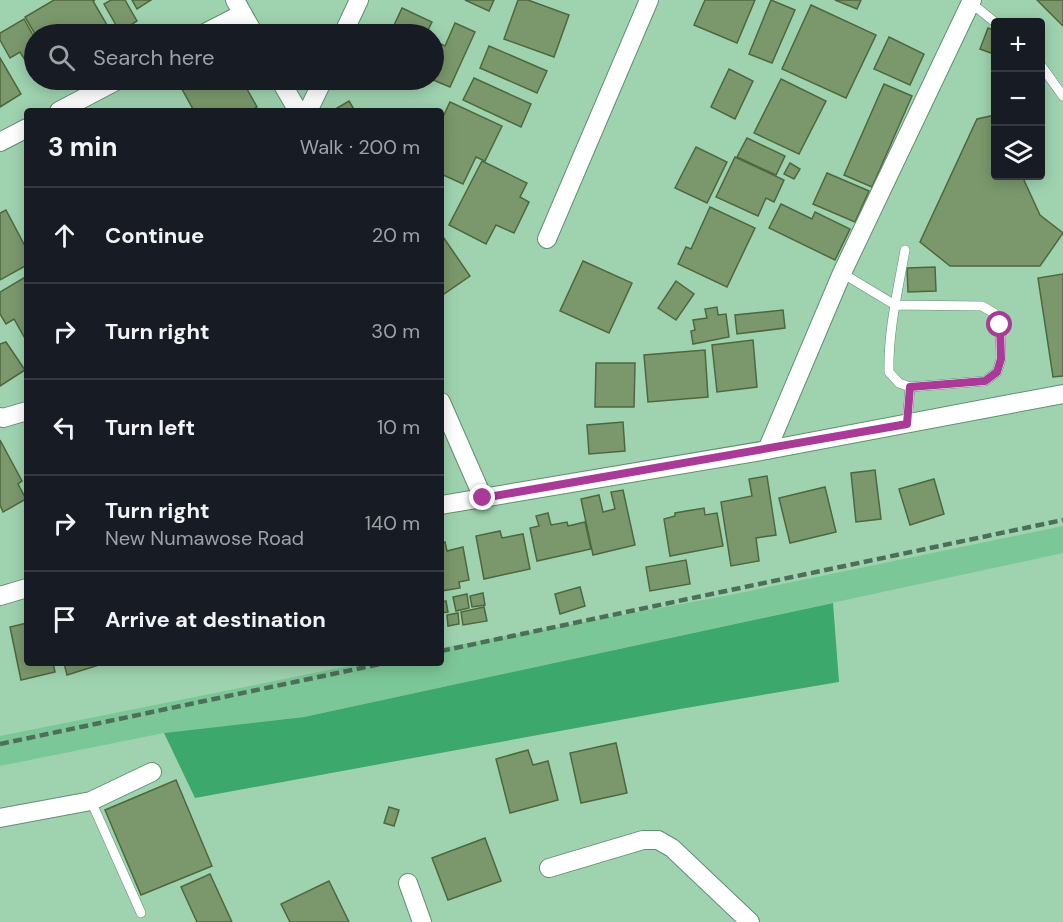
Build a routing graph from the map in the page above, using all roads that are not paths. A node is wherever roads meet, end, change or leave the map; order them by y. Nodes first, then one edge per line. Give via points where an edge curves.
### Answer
1 (359, 0) edge
2 (649, 0) edge
3 (972, 2) edge
4 (239, 7) edge
5 (991, 19) edge
6 (216, 24) edge
7 (248, 24) edge
8 (348, 24) edge
9 (1045, 69) edge
10 (99, 90) edge
11 (286, 90) edge
12 (317, 90) edge
13 (1063, 96) edge
14 (65, 108) edge
15 (296, 108) edge
16 (309, 108) edge
17 (24, 130) edge
18 (0, 142) edge
19 (547, 239) dead end
20 (905, 250) dead end
21 (842, 273) junction
22 (895, 305) junction
23 (910, 387) junction
24 (1063, 393) edge
25 (444, 409) edge
26 (24, 412) edge
27 (0, 417) edge
28 (907, 424) junction
29 (767, 450) junction
30 (483, 498) junction
31 (444, 504) edge
32 (24, 589) edge
33 (0, 596) edge
34 (152, 771) dead end
35 (91, 801) junction
36 (0, 818) edge
37 (549, 868) dead end
38 (408, 883) dead end
39 (141, 914) dead end
40 (422, 922) edge
41 (750, 922) edge

1 - 8 street
2 - 19 street
3 - 5 lane
3 - 21 street
4 - 6 street
4 - 7 street
9 - 13 lane
10 - 14 street
11 - 15 street
12 - 16 street
17 - 18 street
20 - 22 lane
21 - 22 lane
21 - 29 street
22 - 23 lane via 889,372 899,383
22 - 23 lane via 982,306 994,313 1000,325 1001,359 997,372 985,381
23 - 28 lane
24 - 28 street
25 - 30 street
26 - 27 street
28 - 29 street
29 - 30 street
30 - 31 street
32 - 33 street
34 - 35 street
35 - 36 street
35 - 39 lane
37 - 41 street via 643,840 658,840 672,848
38 - 40 street

